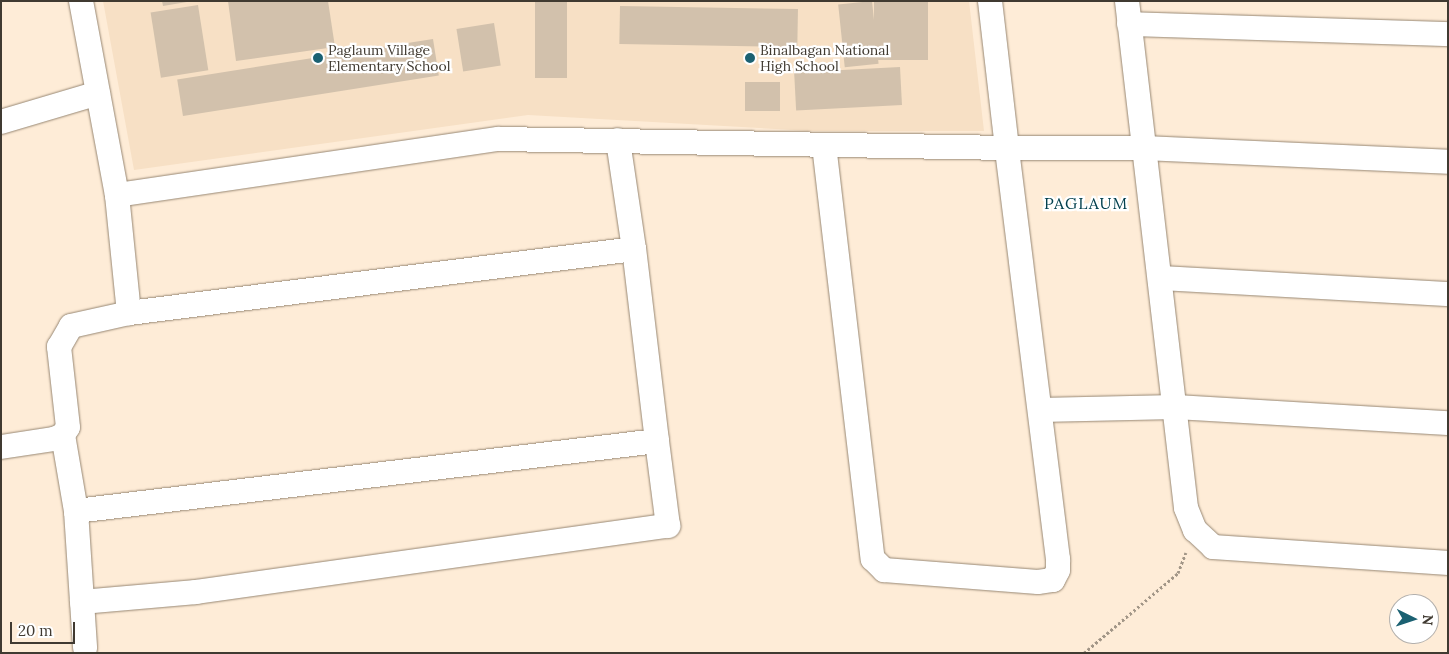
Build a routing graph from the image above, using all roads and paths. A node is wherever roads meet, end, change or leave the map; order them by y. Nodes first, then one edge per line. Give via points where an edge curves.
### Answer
1 (81, 1) edge
2 (990, 1) edge
3 (1128, 13) edge
4 (1448, 34) edge
5 (98, 93) junction
6 (1, 122) edge
7 (618, 140) junction
8 (824, 145) junction
9 (1007, 148) junction
10 (1144, 148) junction
11 (1448, 162) edge
12 (117, 195) junction
13 (634, 249) junction
14 (1160, 278) junction
15 (1448, 294) edge
16 (129, 313) junction
17 (1176, 407) junction
18 (1040, 410) junction
19 (1448, 423) edge
20 (63, 435) junction
21 (657, 441) junction
22 (1, 447) edge
23 (76, 511) junction
24 (1195, 530) junction
25 (1448, 563) edge
26 (82, 602) junction
27 (85, 648) dead end
28 (1084, 653) edge

1 - 5 street
2 - 9 street
3 - 4 street
3 - 10 street
5 - 6 street
5 - 12 street
7 - 8 street
7 - 12 street via 498,139
7 - 13 street
8 - 9 street
8 - 18 street via 872,559 884,570 1038,582 1053,580 1058,570 1058,559
9 - 10 street
9 - 18 street
10 - 11 street
10 - 14 street
12 - 16 street
13 - 16 street
13 - 21 street
14 - 15 street
14 - 17 street
16 - 20 street via 71,326 64,334 59,347 68,427
17 - 18 street
17 - 19 street
17 - 24 street via 1186,508
20 - 22 street
20 - 23 street
21 - 23 street
21 - 26 street via 668,526 196,592
23 - 26 street
24 - 25 street via 1213,546
24 - 28 path via 1178,573
26 - 27 street

